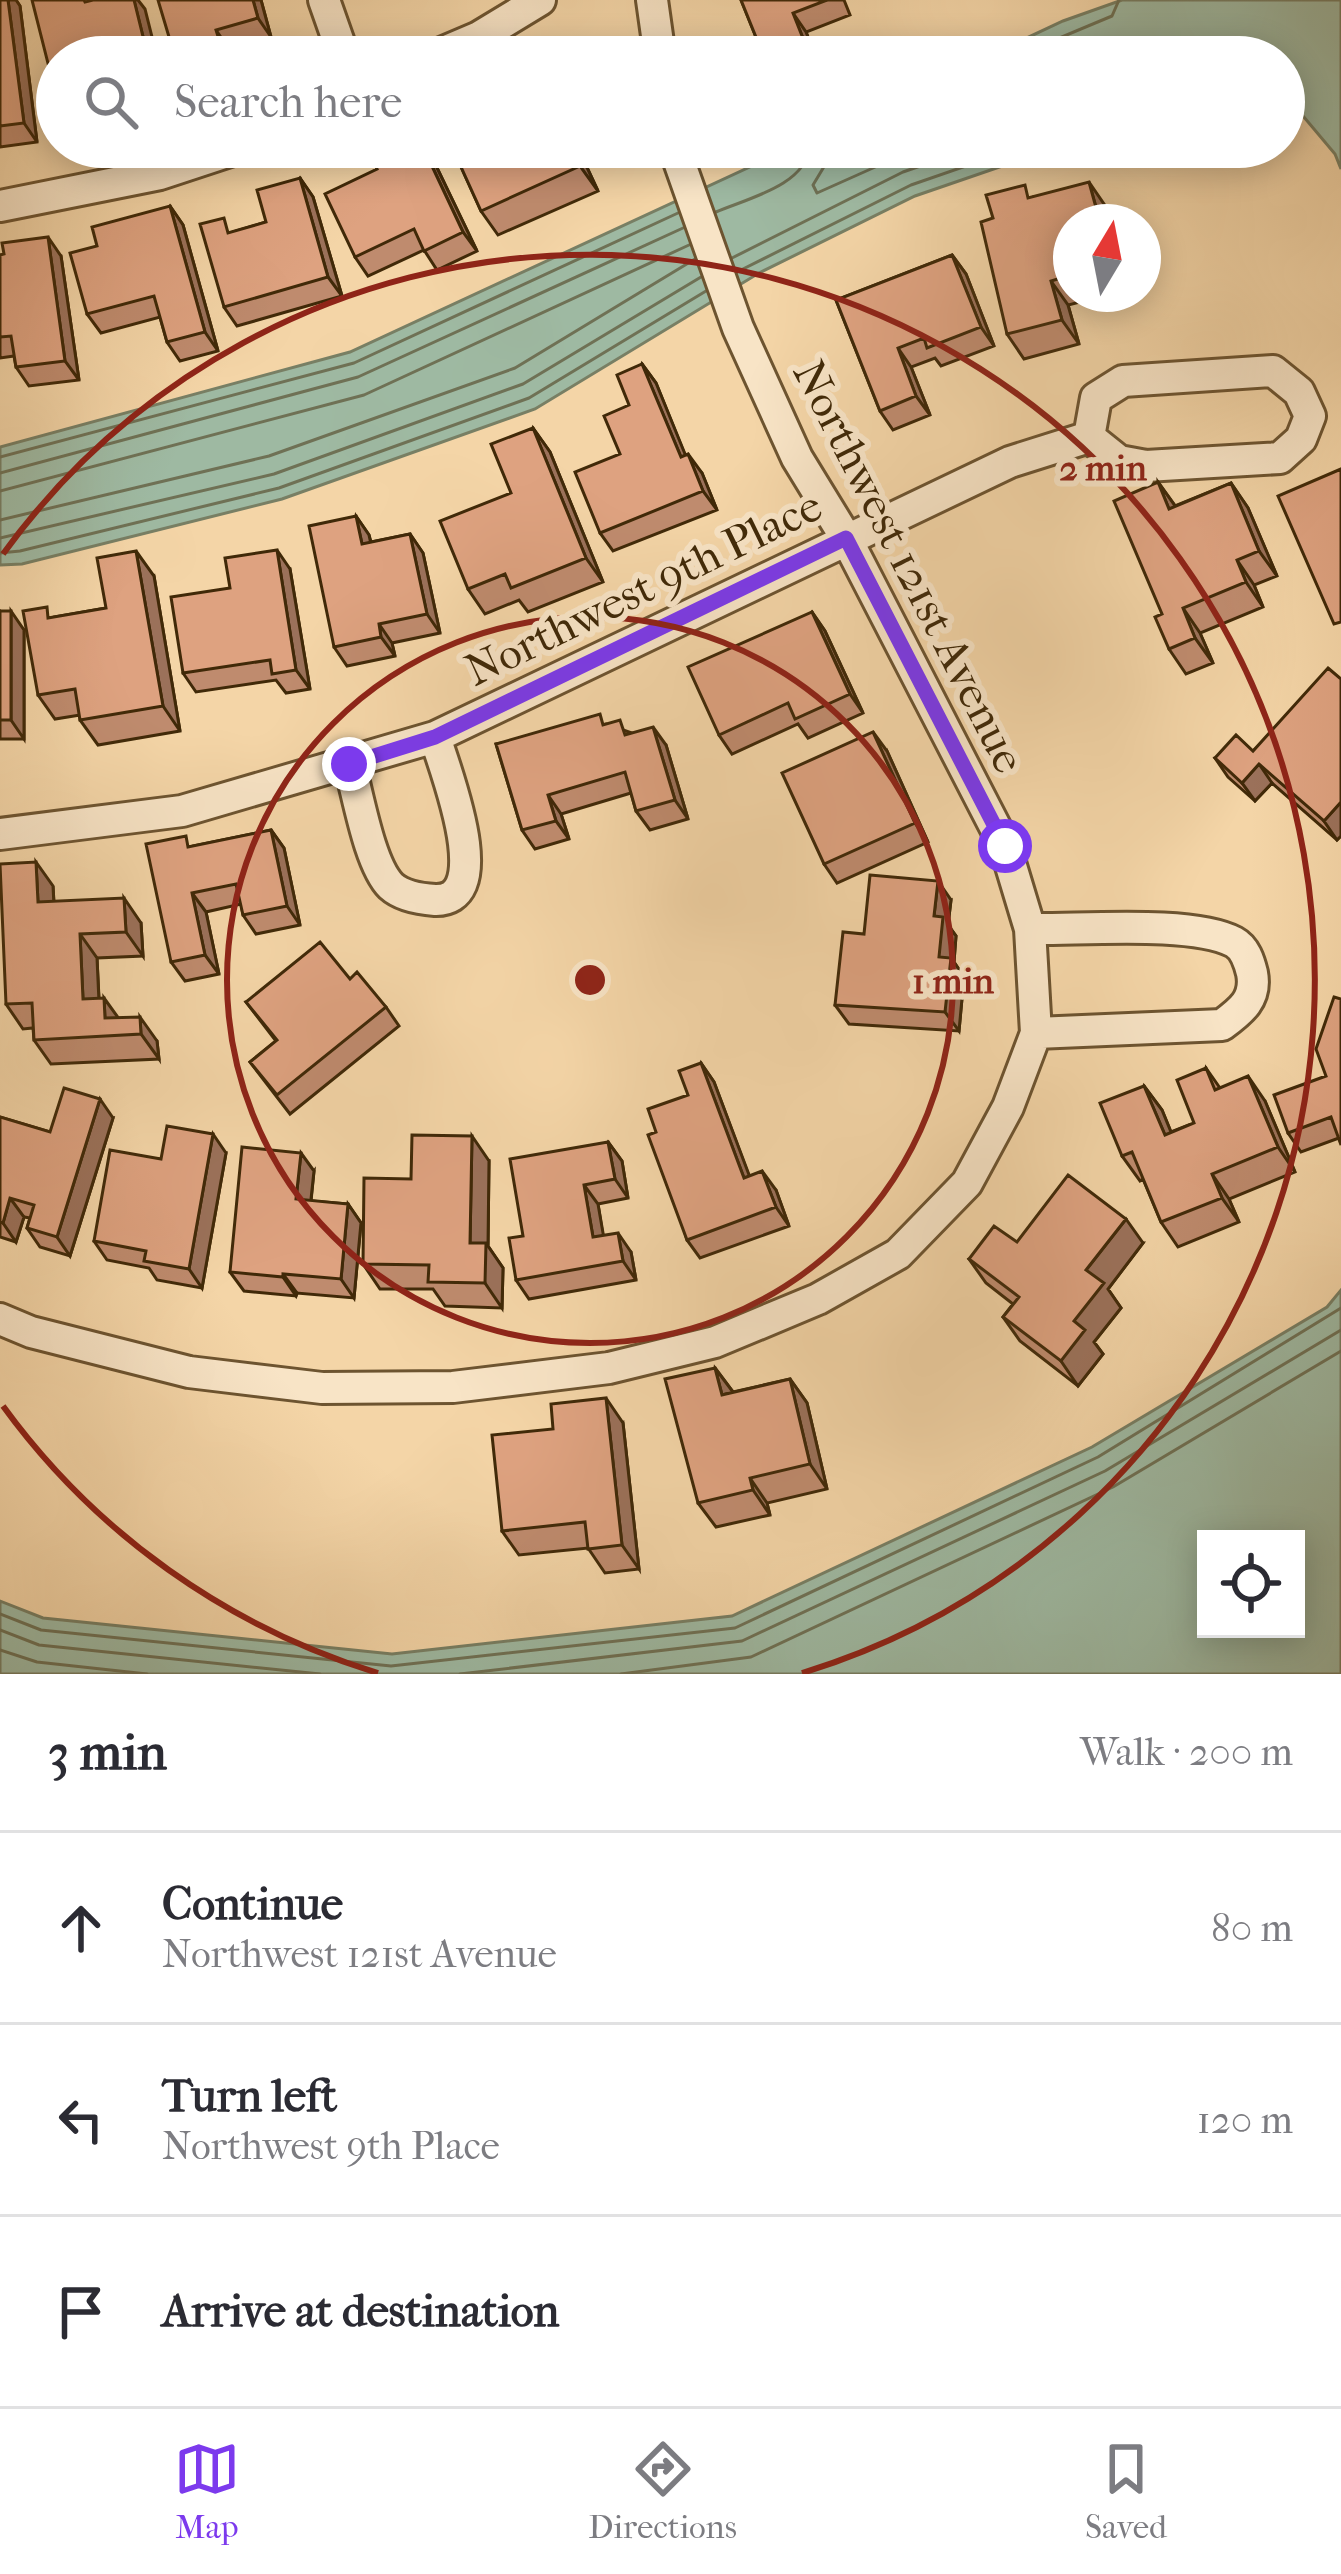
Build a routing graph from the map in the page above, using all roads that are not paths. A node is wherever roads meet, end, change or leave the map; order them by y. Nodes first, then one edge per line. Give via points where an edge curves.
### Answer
1 (324, 0) edge
2 (540, 0) edge
3 (652, 0) edge
4 (337, 36) edge
5 (480, 36) edge
6 (657, 36) edge
7 (178, 168) edge
8 (680, 168) edge
9 (0, 206) edge
10 (1089, 436) junction
11 (846, 538) junction
12 (435, 737) junction
13 (349, 764) junction
14 (0, 834) edge
15 (1030, 929) junction
16 (1036, 1033) junction
17 (0, 1319) edge

1 - 4 street
2 - 5 street
3 - 6 street
7 - 9 street
8 - 11 street, Northwest 121st Avenue via 796,458
10 - 10 street via 1096,398 1124,381 1273,370 1299,392 1310,416 1301,439 1280,458 1146,466 1119,461
10 - 11 street, Northwest 9th Place via 1010,462
11 - 12 street, Northwest 9th Place
11 - 15 street, Northwest 121st Avenue via 1005,846
12 - 13 street, Northwest 9th Place
12 - 13 street, Northwest 9th Place via 466,861 458,888 442,900 392,887
13 - 14 street, Northwest 9th Place via 182,811
15 - 16 street, Northwest 121st Avenue
15 - 16 street via 1206,932 1239,944 1255,986 1245,1008 1222,1025
16 - 17 street via 967,1183 898,1254 715,1342 609,1368 452,1387 322,1388 189,1372

